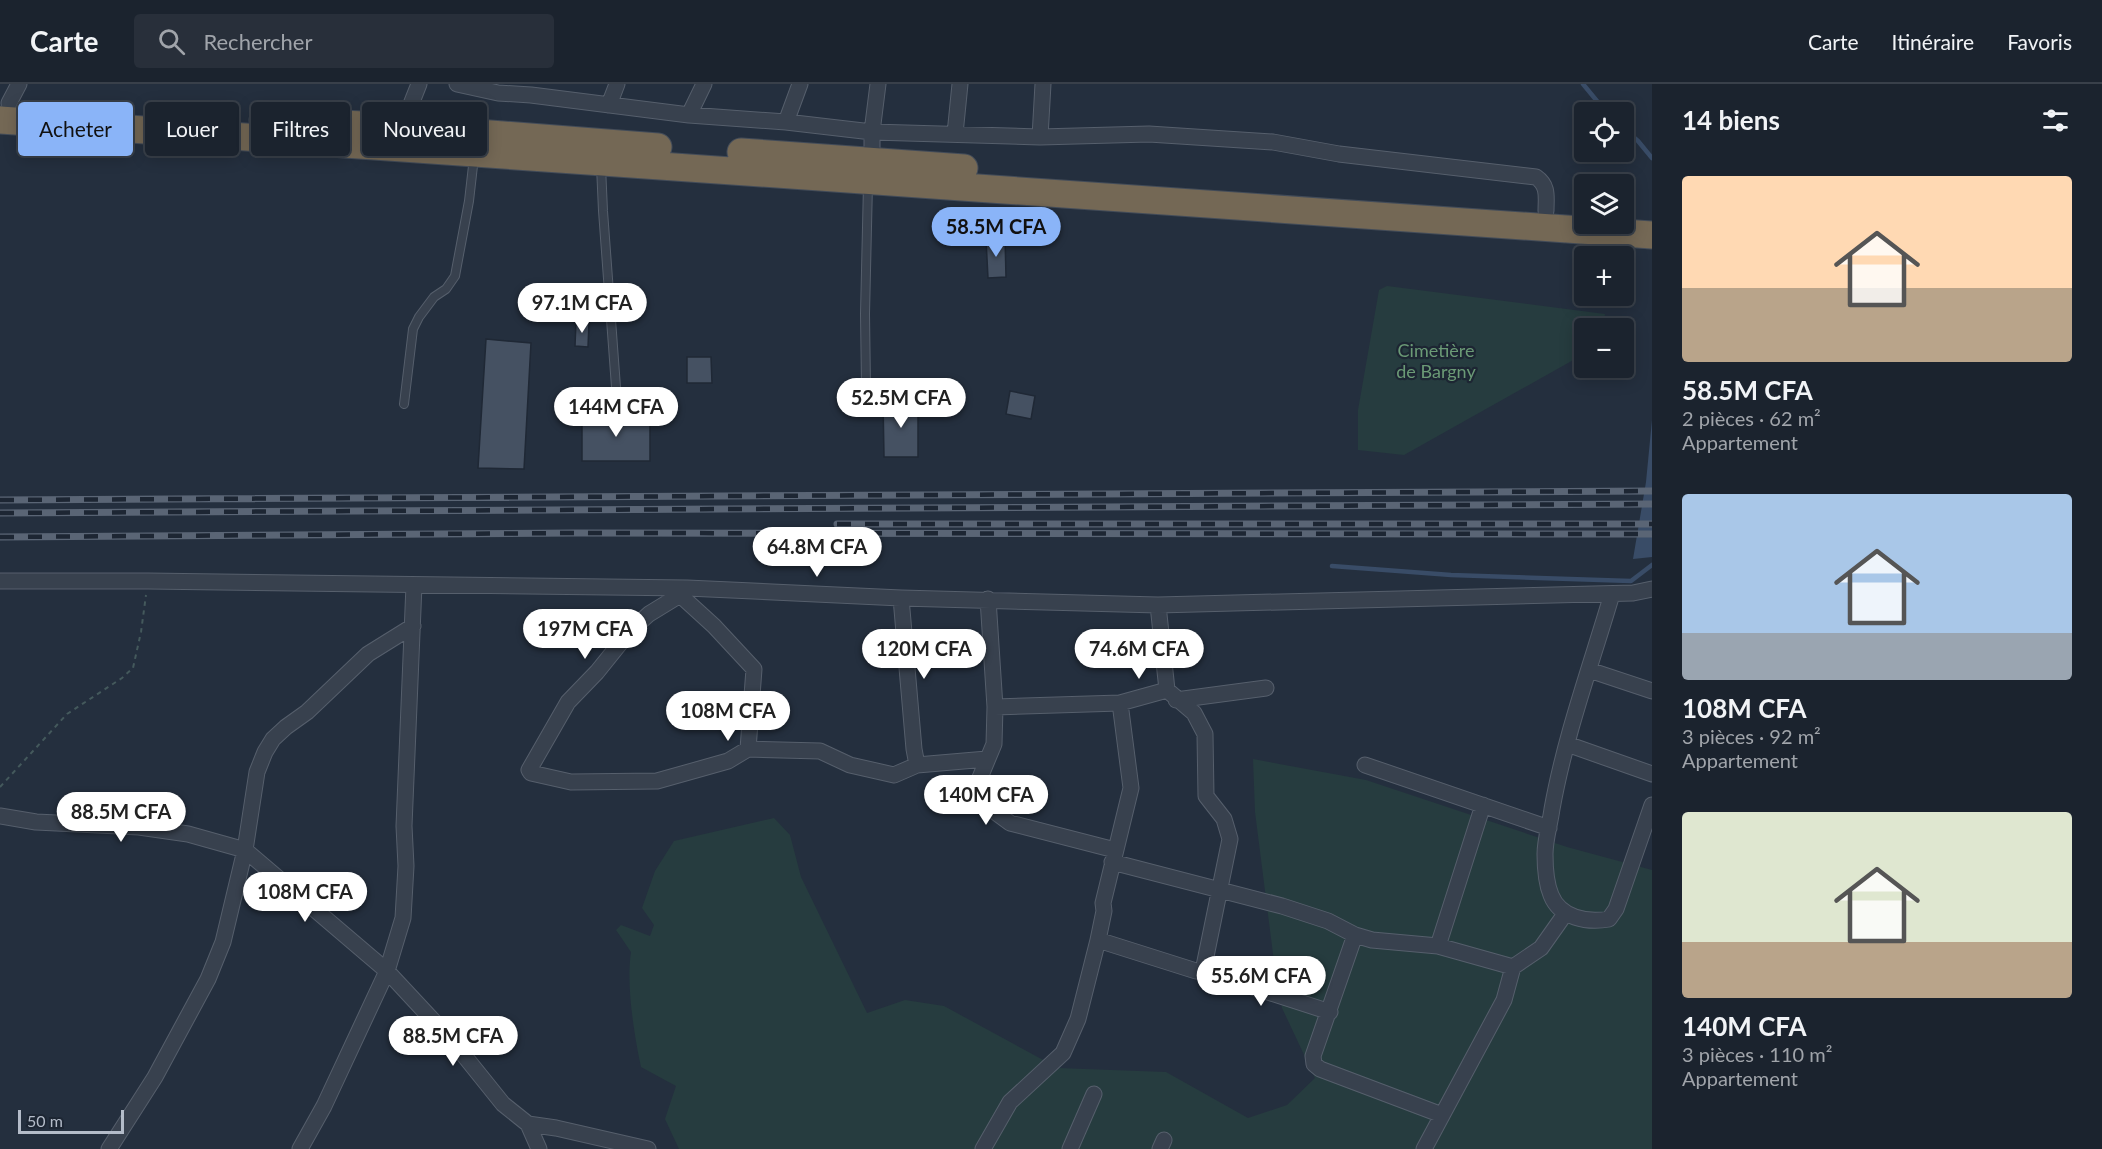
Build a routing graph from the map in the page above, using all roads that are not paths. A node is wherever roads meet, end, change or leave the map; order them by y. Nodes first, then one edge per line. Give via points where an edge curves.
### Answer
1 (419, 84) edge
2 (457, 84) edge
3 (617, 84) edge
4 (704, 84) edge
5 (800, 84) edge
6 (878, 84) edge
7 (960, 84) edge
8 (1043, 84) edge
9 (512, 89) edge
10 (7, 102) edge
11 (412, 102) edge
12 (609, 105) junction
13 (689, 115) junction
14 (786, 122) junction
15 (362, 125) edge
16 (872, 132) junction
17 (487, 135) edge
18 (955, 135) junction
19 (1040, 136) junction
20 (362, 141) edge
21 (487, 154) edge
22 (475, 156) edge
23 (601, 161) junction
24 (870, 171) junction
25 (1546, 211) junction
26 (1574, 213) edge
27 (1634, 219) edge
28 (1652, 220) edge
29 (1652, 235) edge
30 (616, 387) dead end
31 (866, 387) dead end
32 (404, 404) dead end
33 (0, 581) edge
34 (414, 585) junction
35 (1652, 589) edge
36 (684, 591) junction
37 (1612, 594) junction
38 (901, 598) junction
39 (988, 599) junction
40 (1158, 605) junction
41 (413, 626) junction
42 (1589, 670) junction
43 (1266, 688) dead end
44 (1652, 691) edge
45 (1171, 695) junction
46 (1120, 703) junction
47 (995, 707) junction
48 (1567, 744) junction
49 (748, 749) junction
50 (987, 759) junction
51 (917, 765) junction
52 (1365, 765) dead end
53 (1652, 774) edge
54 (1483, 805) junction
55 (1652, 805) edge
56 (0, 816) edge
57 (1549, 828) junction
58 (245, 850) junction
59 (1114, 856) junction
60 (1220, 891) junction
61 (1564, 914) junction
62 (1355, 935) junction
63 (1098, 940) junction
64 (1438, 946) junction
65 (1513, 967) junction
66 (1203, 971) junction
67 (387, 972) junction
68 (1330, 1012) junction
69 (1094, 1095) dead end
70 (1442, 1115) junction
71 (528, 1124) junction
72 (109, 1149) edge
73 (300, 1149) edge
74 (539, 1149) edge
75 (648, 1149) edge
76 (982, 1149) edge
77 (1070, 1149) edge
78 (1424, 1149) edge

1 - 11 street
2 - 9 street
3 - 12 street
4 - 13 street
5 - 14 street
6 - 16 street
7 - 18 street
8 - 19 street
9 - 12 street
10 - 15 highway
10 - 20 highway
12 - 13 street
13 - 14 street
14 - 16 street
16 - 18 street
16 - 24 street
17 - 24 highway
18 - 19 street
19 - 25 street via 1149,134 1234,138 1536,177 1546,189
21 - 23 highway
22 - 32 lane via 455,276 434,297 413,329
23 - 24 highway
23 - 30 lane
24 - 25 highway
24 - 29 highway
24 - 31 lane
25 - 26 highway
27 - 28 highway
33 - 34 street
34 - 36 street
34 - 41 street
35 - 37 street
36 - 38 street
36 - 49 street via 754,669
36 - 49 street via 630,631 568,702 529,770 571,782 657,781 729,761
37 - 40 street
37 - 42 street
38 - 39 street
38 - 51 street
39 - 40 street
39 - 47 street
40 - 45 street
41 - 58 street via 368,654 273,739 257,772
41 - 67 street via 404,826 405,897
42 - 44 street
42 - 48 street
43 - 45 street
45 - 46 street
45 - 60 street via 1194,712 1205,734 1206,796 1224,819 1230,839
46 - 47 street
46 - 59 street via 1131,788
47 - 50 street via 994,744
48 - 53 street
48 - 57 street
49 - 51 street via 820,751 850,765 894,775
50 - 51 street
50 - 59 street via 979,780 980,801 1010,823
52 - 54 street
54 - 57 street
54 - 64 street
55 - 61 street via 1616,909 1609,919 1594,922
56 - 58 street via 36,822 139,827 188,834
57 - 61 street via 1546,874 1551,897
58 - 67 street
58 - 72 street via 223,942 208,979 155,1077
59 - 60 street
59 - 63 street
60 - 62 street via 1328,921
60 - 66 street
61 - 65 street via 1541,948
62 - 64 street
62 - 68 street
63 - 66 street
63 - 76 street via 1078,1019 1064,1053 1010,1102
64 - 65 street
65 - 70 street via 1504,1000
66 - 68 street
67 - 71 street via 454,1043 503,1104
67 - 73 street
68 - 70 street via 1313,1056 1314,1064
69 - 77 street
70 - 78 street
71 - 74 street
71 - 75 street

